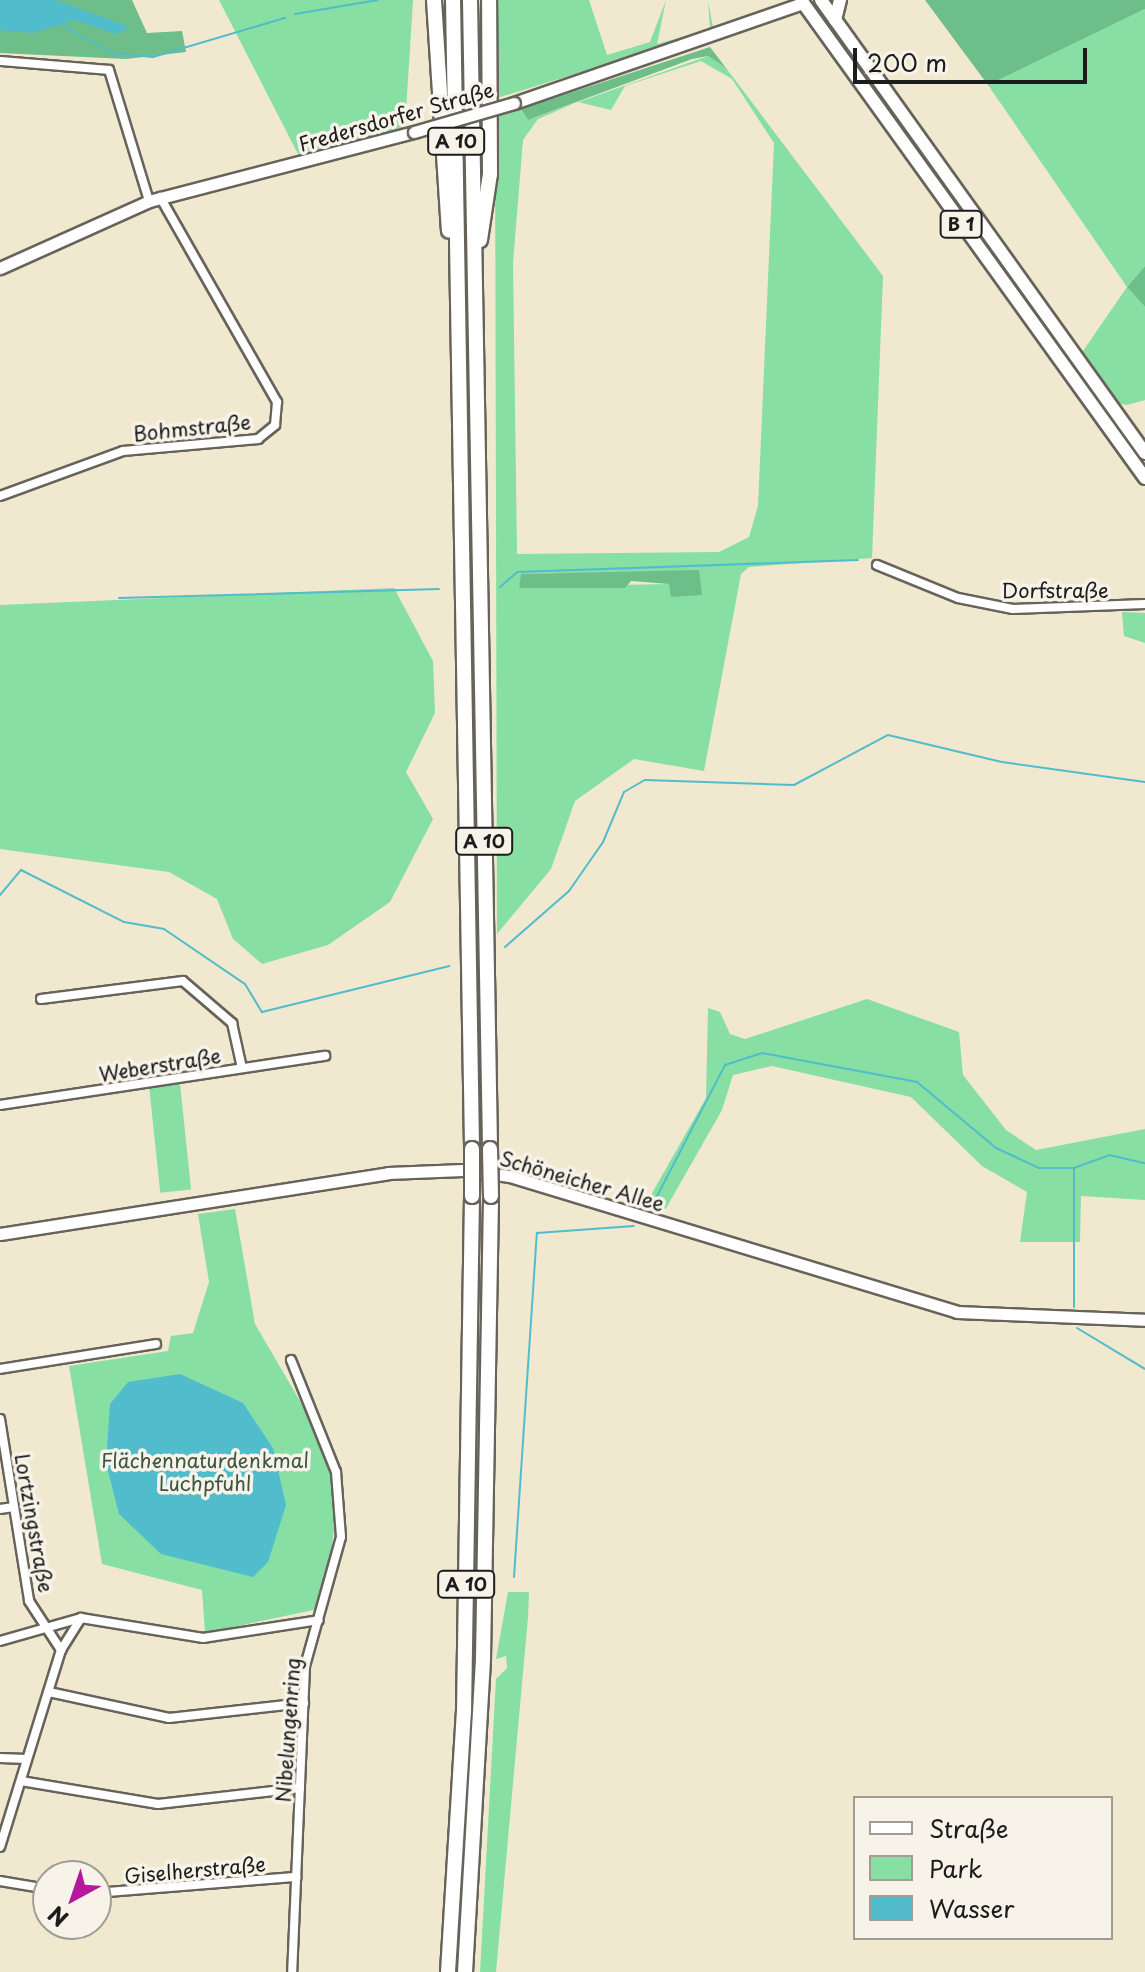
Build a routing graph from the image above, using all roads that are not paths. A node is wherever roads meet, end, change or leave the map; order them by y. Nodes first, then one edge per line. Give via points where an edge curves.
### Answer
1 (434, 0) edge
2 (453, 0) edge
3 (470, 0) edge
4 (489, 0) edge
5 (825, 0) edge
6 (840, 0) edge
7 (803, 1) edge
8 (835, 20) junction
9 (0, 61) edge
10 (155, 199) junction
11 (0, 268) edge
12 (474, 280) junction
13 (458, 282) junction
14 (1145, 453) edge
15 (1145, 478) edge
16 (0, 496) edge
17 (877, 565) dead end
18 (1145, 604) edge
19 (41, 999) dead end
20 (325, 1056) dead end
21 (242, 1068) junction
22 (0, 1105) edge
23 (0, 1234) edge
24 (1145, 1320) edge
25 (156, 1344) dead end
26 (291, 1360) dead end
27 (0, 1369) edge
28 (0, 1419) edge
29 (14, 1507) junction
30 (0, 1509) edge
31 (81, 1618) junction
32 (319, 1620) junction
33 (49, 1626) junction
34 (0, 1641) edge
35 (61, 1650) junction
36 (49, 1692) junction
37 (304, 1703) junction
38 (0, 1758) edge
39 (27, 1759) junction
40 (21, 1781) junction
41 (300, 1788) junction
42 (0, 1847) edge
43 (296, 1877) junction
44 (0, 1881) edge
45 (32, 1886) edge
46 (112, 1892) edge
47 (292, 1972) edge
48 (448, 1972) edge
49 (465, 1972) edge

1 - 13 highway via 440,174
2 - 13 highway, A 10
3 - 12 highway, A 10
4 - 12 highway via 490,174
5 - 7 main road
5 - 8 main road, B 1
6 - 8 main road
7 - 10 street, Fredersdorfer Straße, bridge via 514,103
7 - 15 main road, B 1
8 - 14 main road, B 1
9 - 10 street, Bohmstraße via 109,70
10 - 11 street, Fredersdorfer Straße
10 - 16 street, Bohmstraße via 277,402 275,425 258,439 123,451
12 - 49 highway, A 10, bridge via 491,1196 483,1658
13 - 48 highway, A 10, bridge via 472,1196 464,1712
17 - 18 street, Dorfstraße via 958,598 1013,609
19 - 21 street via 183,981 232,1023
20 - 21 street, Weberstraße
21 - 22 street, Weberstraße
23 - 24 street, Schöneicher Allee via 388,1173 463,1170 510,1176 957,1312
25 - 27 street
26 - 32 street, Nibelungenring via 330,1452 341,1501 339,1560
28 - 29 street, Lortzingstraße
29 - 30 street
29 - 33 street, Lortzingstraße via 29,1601
31 - 32 street via 195,1638
31 - 33 street
31 - 35 street
32 - 37 street, Nibelungenring via 306,1658
33 - 34 street
33 - 35 street, Lortzingstraße
35 - 36 street
36 - 37 street via 169,1718
36 - 39 street
37 - 41 street, Nibelungenring
38 - 39 street
39 - 40 street
40 - 41 street via 158,1804
40 - 42 street
41 - 43 street, Nibelungenring
43 - 46 street, Giselherstraße
43 - 47 street, Nibelungenring
44 - 45 street

